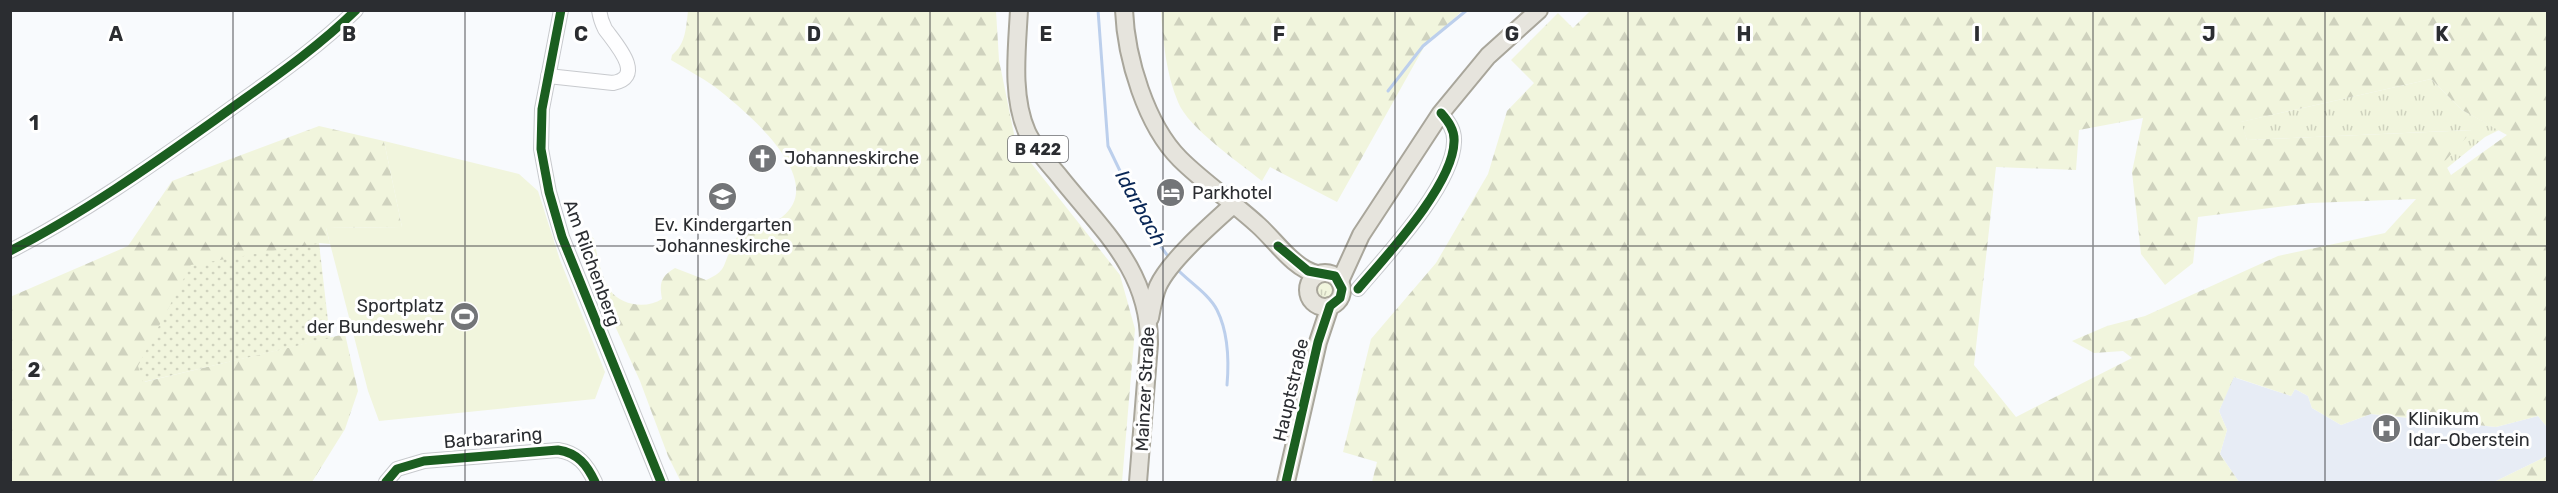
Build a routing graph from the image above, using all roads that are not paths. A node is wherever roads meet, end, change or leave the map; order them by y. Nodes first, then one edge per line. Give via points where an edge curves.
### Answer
1 (356, 10) edge
2 (561, 10) edge
3 (598, 10) edge
4 (1019, 10) edge
5 (1124, 10) edge
6 (1539, 10) edge
7 (548, 76) junction
8 (1441, 113) junction
9 (1234, 204) junction
10 (10, 251) edge
11 (1128, 261) junction
12 (1321, 284) junction
13 (1158, 286) junction
14 (1358, 289) dead end
15 (1330, 306) junction
16 (1149, 321) junction
17 (1318, 342) junction
18 (386, 483) edge
19 (595, 483) edge
20 (661, 483) edge
21 (1138, 483) edge
22 (1286, 483) edge

1 - 10 street via 301,58 179,145 75,214
2 - 7 street, Am Rilchenberg
3 - 7 street via 606,30 625,55 627,75 613,83
4 - 11 main road, Mainzer Straße / B 422 via 1018,80 1028,134
5 - 9 main road via 1136,74 1151,117 1184,162
6 - 8 main road via 1488,56
7 - 20 street, Am Rilchenberg via 541,149 554,213
8 - 12 main road via 1361,236
8 - 14 street via 1450,124 1455,141 1442,178 1406,231
9 - 12 main road via 1278,246 1291,268
9 - 13 main road, B 422
11 - 13 main road, B 422
11 - 16 main road, Mainzer Straße / B 422
12 - 15 main road via 1322,307
12 - 15 main road, Hauptstraße via 1341,296
12 - 17 main road, Hauptstraße
13 - 16 main road, B 422
15 - 17 main road, Hauptstraße
16 - 21 main road, Mainzer Straße / B 422
17 - 22 main road, Hauptstraße
18 - 19 street, Barbararing via 403,466 438,459 558,450 573,453

